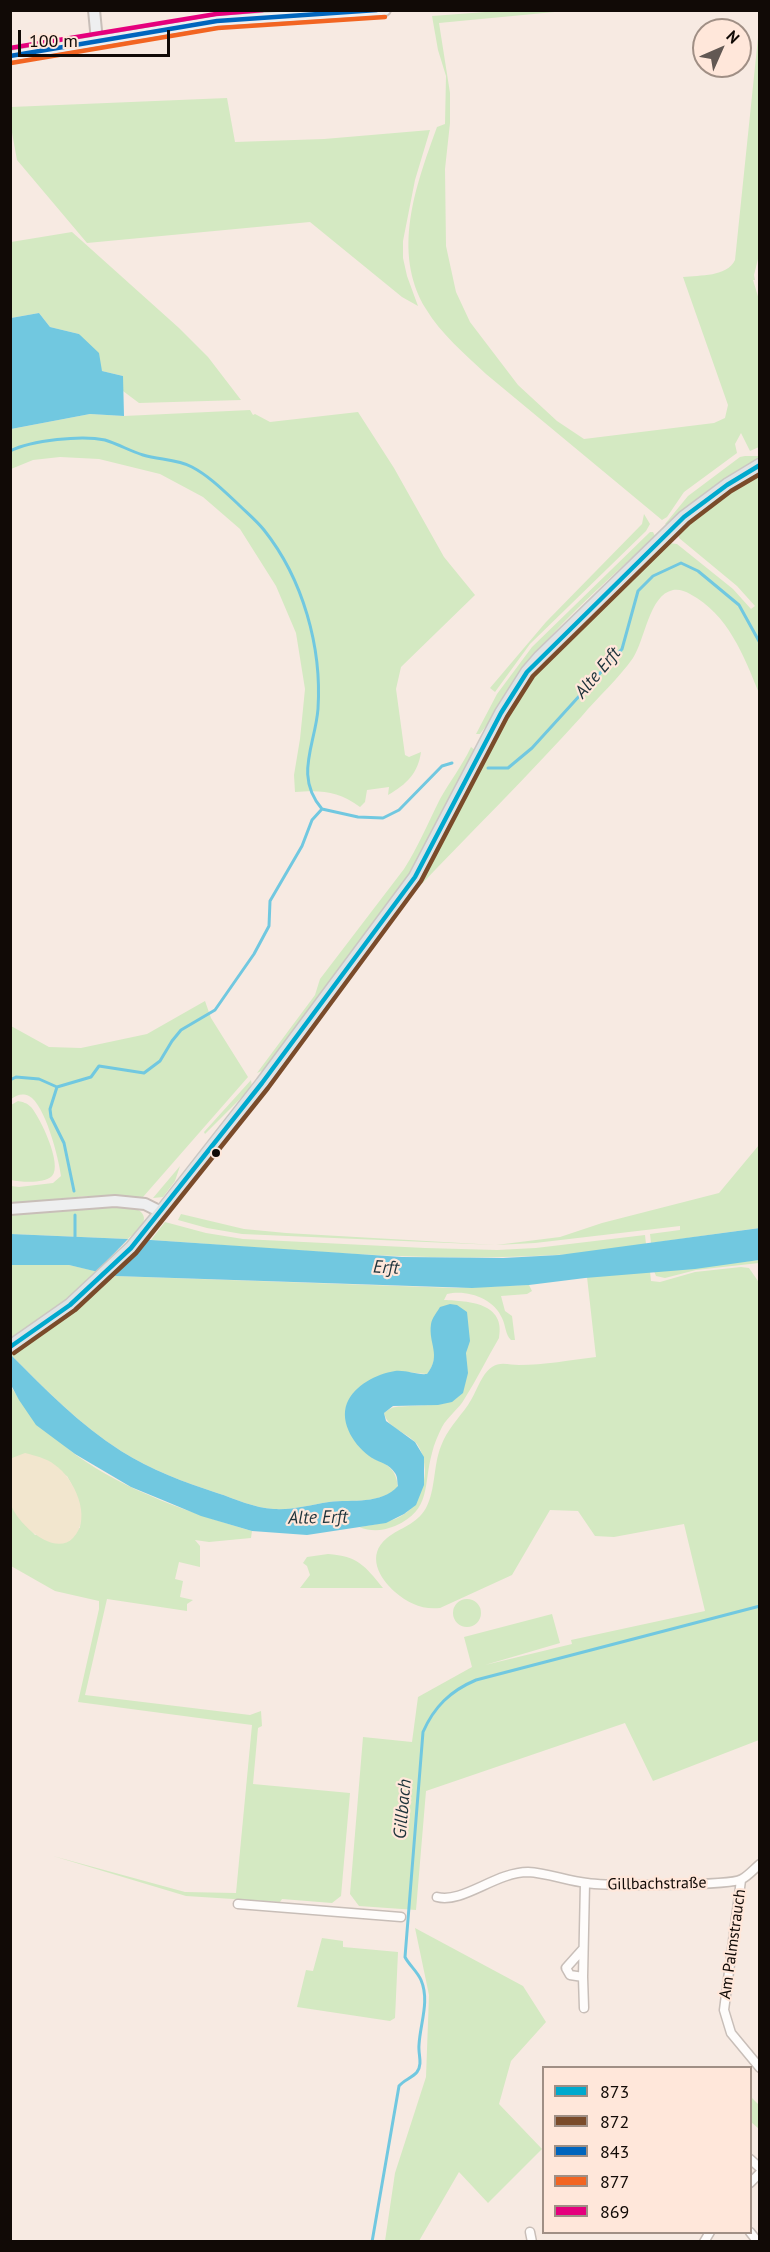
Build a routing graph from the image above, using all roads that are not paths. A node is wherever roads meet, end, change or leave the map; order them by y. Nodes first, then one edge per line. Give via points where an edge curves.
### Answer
1 (94, 10) edge
2 (385, 10) edge
3 (97, 41) junction
4 (10, 56) edge
5 (759, 465) edge
6 (10, 1209) edge
7 (161, 1212) junction
8 (10, 1347) edge
9 (759, 1864) edge
10 (741, 1880) junction
11 (585, 1883) junction
12 (437, 1898) dead end
13 (238, 1904) dead end
14 (401, 1917) dead end
15 (584, 1948) junction
16 (583, 1977) junction
17 (584, 2008) dead end
18 (759, 2068) edge

1 - 3 main road
2 - 3 main road via 217,21
3 - 4 main road
5 - 7 main road via 684,517 551,644 527,672 405,892
6 - 7 main road via 115,1201 145,1203
7 - 8 main road via 95,1284
9 - 10 street
10 - 11 street, Gillbachstraße
10 - 18 street, Am Palmstrauch via 724,2010 731,2033
11 - 12 street, Gillbachstraße via 537,1873 514,1873 455,1898
11 - 15 street, Gillbachstraße
13 - 14 street
15 - 16 street, Gillbachstraße
15 - 16 street via 566,1968 570,1976
16 - 17 street, Gillbachstraße

